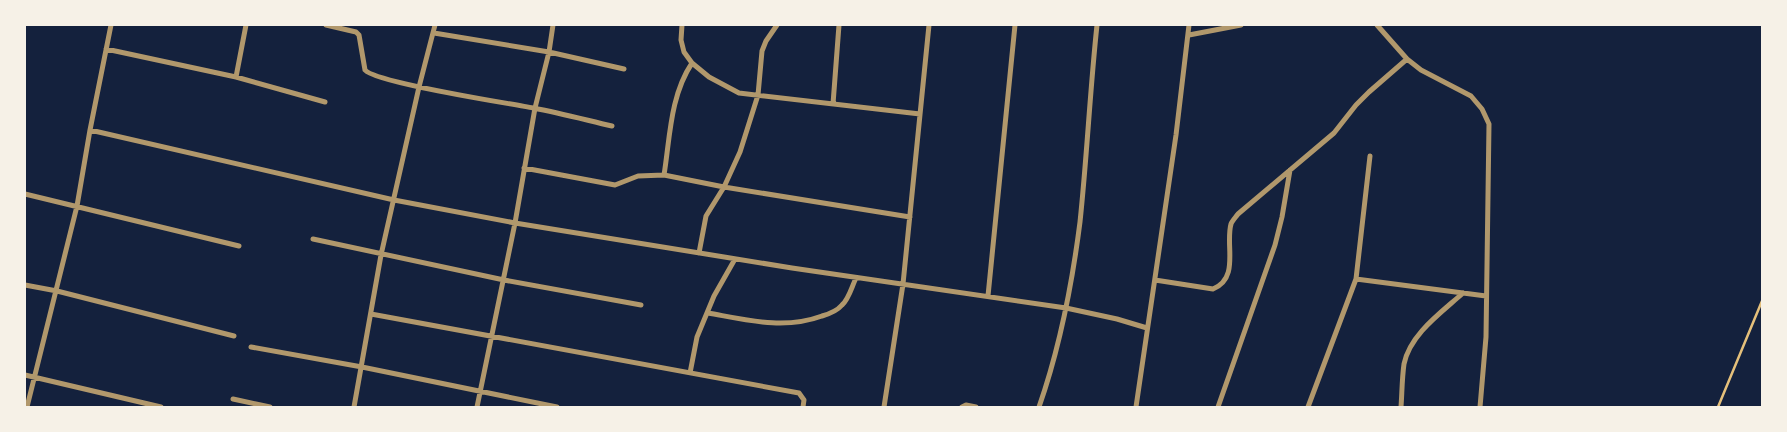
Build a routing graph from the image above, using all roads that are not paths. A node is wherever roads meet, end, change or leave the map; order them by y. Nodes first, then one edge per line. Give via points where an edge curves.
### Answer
1 (111, 25) edge
2 (246, 25) edge
3 (326, 25) edge
4 (435, 25) edge
5 (553, 25) edge
6 (682, 25) edge
7 (777, 25) edge
8 (839, 25) edge
9 (929, 25) edge
10 (1015, 25) edge
11 (1097, 25) edge
12 (1189, 25) edge
13 (1241, 25) edge
14 (1378, 25) edge
15 (434, 33) junction
16 (1189, 35) junction
17 (106, 49) junction
18 (549, 52) junction
19 (1407, 60) junction
20 (692, 63) junction
21 (624, 69) dead end
22 (236, 77) junction
23 (419, 87) junction
24 (758, 95) junction
25 (325, 102) dead end
26 (833, 104) junction
27 (536, 108) junction
28 (920, 114) junction
29 (612, 126) dead end
30 (90, 130) junction
31 (1370, 156) dead end
32 (524, 168) junction
33 (1290, 170) junction
34 (664, 175) junction
35 (724, 188) junction
36 (25, 194) edge
37 (394, 200) junction
38 (77, 206) junction
39 (910, 216) junction
40 (515, 223) junction
41 (312, 239) dead end
42 (239, 246) dead end
43 (699, 253) junction
44 (381, 255) junction
45 (735, 259) junction
46 (856, 278) junction
47 (1356, 279) junction
48 (504, 280) junction
49 (1155, 280) junction
50 (903, 284) junction
51 (25, 286) edge
52 (56, 291) junction
53 (1464, 293) junction
54 (988, 296) junction
55 (1486, 296) junction
56 (641, 305) dead end
57 (1066, 308) junction
58 (708, 313) junction
59 (371, 314) junction
60 (1147, 328) junction
61 (234, 336) dead end
62 (492, 336) junction
63 (251, 347) dead end
64 (362, 367) junction
65 (690, 373) junction
66 (25, 375) edge
67 (34, 377) junction
68 (481, 392) junction
69 (232, 400) dead end
70 (27, 407) edge
71 (161, 407) edge
72 (270, 407) edge
73 (354, 407) edge
74 (477, 407) edge
75 (557, 407) edge
76 (803, 407) edge
77 (884, 407) edge
78 (962, 407) edge
79 (976, 407) edge
80 (1039, 407) edge
81 (1136, 407) edge
82 (1218, 407) edge
83 (1308, 407) edge
84 (1401, 407) edge
85 (1480, 407) edge

1 - 17 street
2 - 22 street
3 - 23 street via 356,32 367,73
4 - 15 street
5 - 18 street
6 - 20 street via 684,52
7 - 24 street via 762,51
8 - 26 street
9 - 28 street
10 - 54 street
11 - 57 street via 1080,220
12 - 16 street
13 - 16 street
14 - 19 street
15 - 18 street
15 - 23 street
16 - 49 street
17 - 22 street
17 - 30 street
18 - 21 street
18 - 27 street
19 - 33 street via 1356,105 1334,134
19 - 55 street via 1471,96 1489,124
20 - 24 street via 724,87 738,93
20 - 34 street via 683,76 676,99
22 - 25 street
23 - 27 street
23 - 37 street
24 - 26 street
24 - 35 street via 740,152
26 - 28 street
27 - 29 street
27 - 32 street
28 - 39 street
30 - 37 street
30 - 38 street
31 - 47 street
32 - 34 street via 615,185 638,176
32 - 40 street
33 - 49 street via 1238,214 1232,223 1231,256 1225,280 1220,286 1212,289
33 - 82 street via 1275,245
34 - 35 street
35 - 39 street
35 - 43 street via 706,216
36 - 38 street
37 - 40 street
37 - 44 street
38 - 42 street
38 - 52 street
39 - 50 street
40 - 43 street
40 - 48 street
41 - 44 street
43 - 45 street
44 - 48 street
44 - 59 street
45 - 46 street
45 - 58 street
46 - 50 street
46 - 58 street via 843,305 813,320 768,324
47 - 53 street
47 - 83 street
48 - 56 street
48 - 62 street
49 - 60 street
50 - 54 street
50 - 77 street
51 - 52 street
52 - 61 street
52 - 67 street
53 - 55 street
53 - 84 street via 1416,339 1404,363
54 - 57 street
55 - 85 street
57 - 60 street
57 - 80 street
58 - 65 street via 697,337
59 - 62 street
59 - 64 street
60 - 81 street
62 - 65 street
62 - 68 street
63 - 64 street
64 - 68 street
64 - 73 street
65 - 76 street via 799,393 804,400
66 - 67 street
67 - 70 street
67 - 71 street
68 - 74 street
68 - 75 street
69 - 72 street
78 - 79 street

